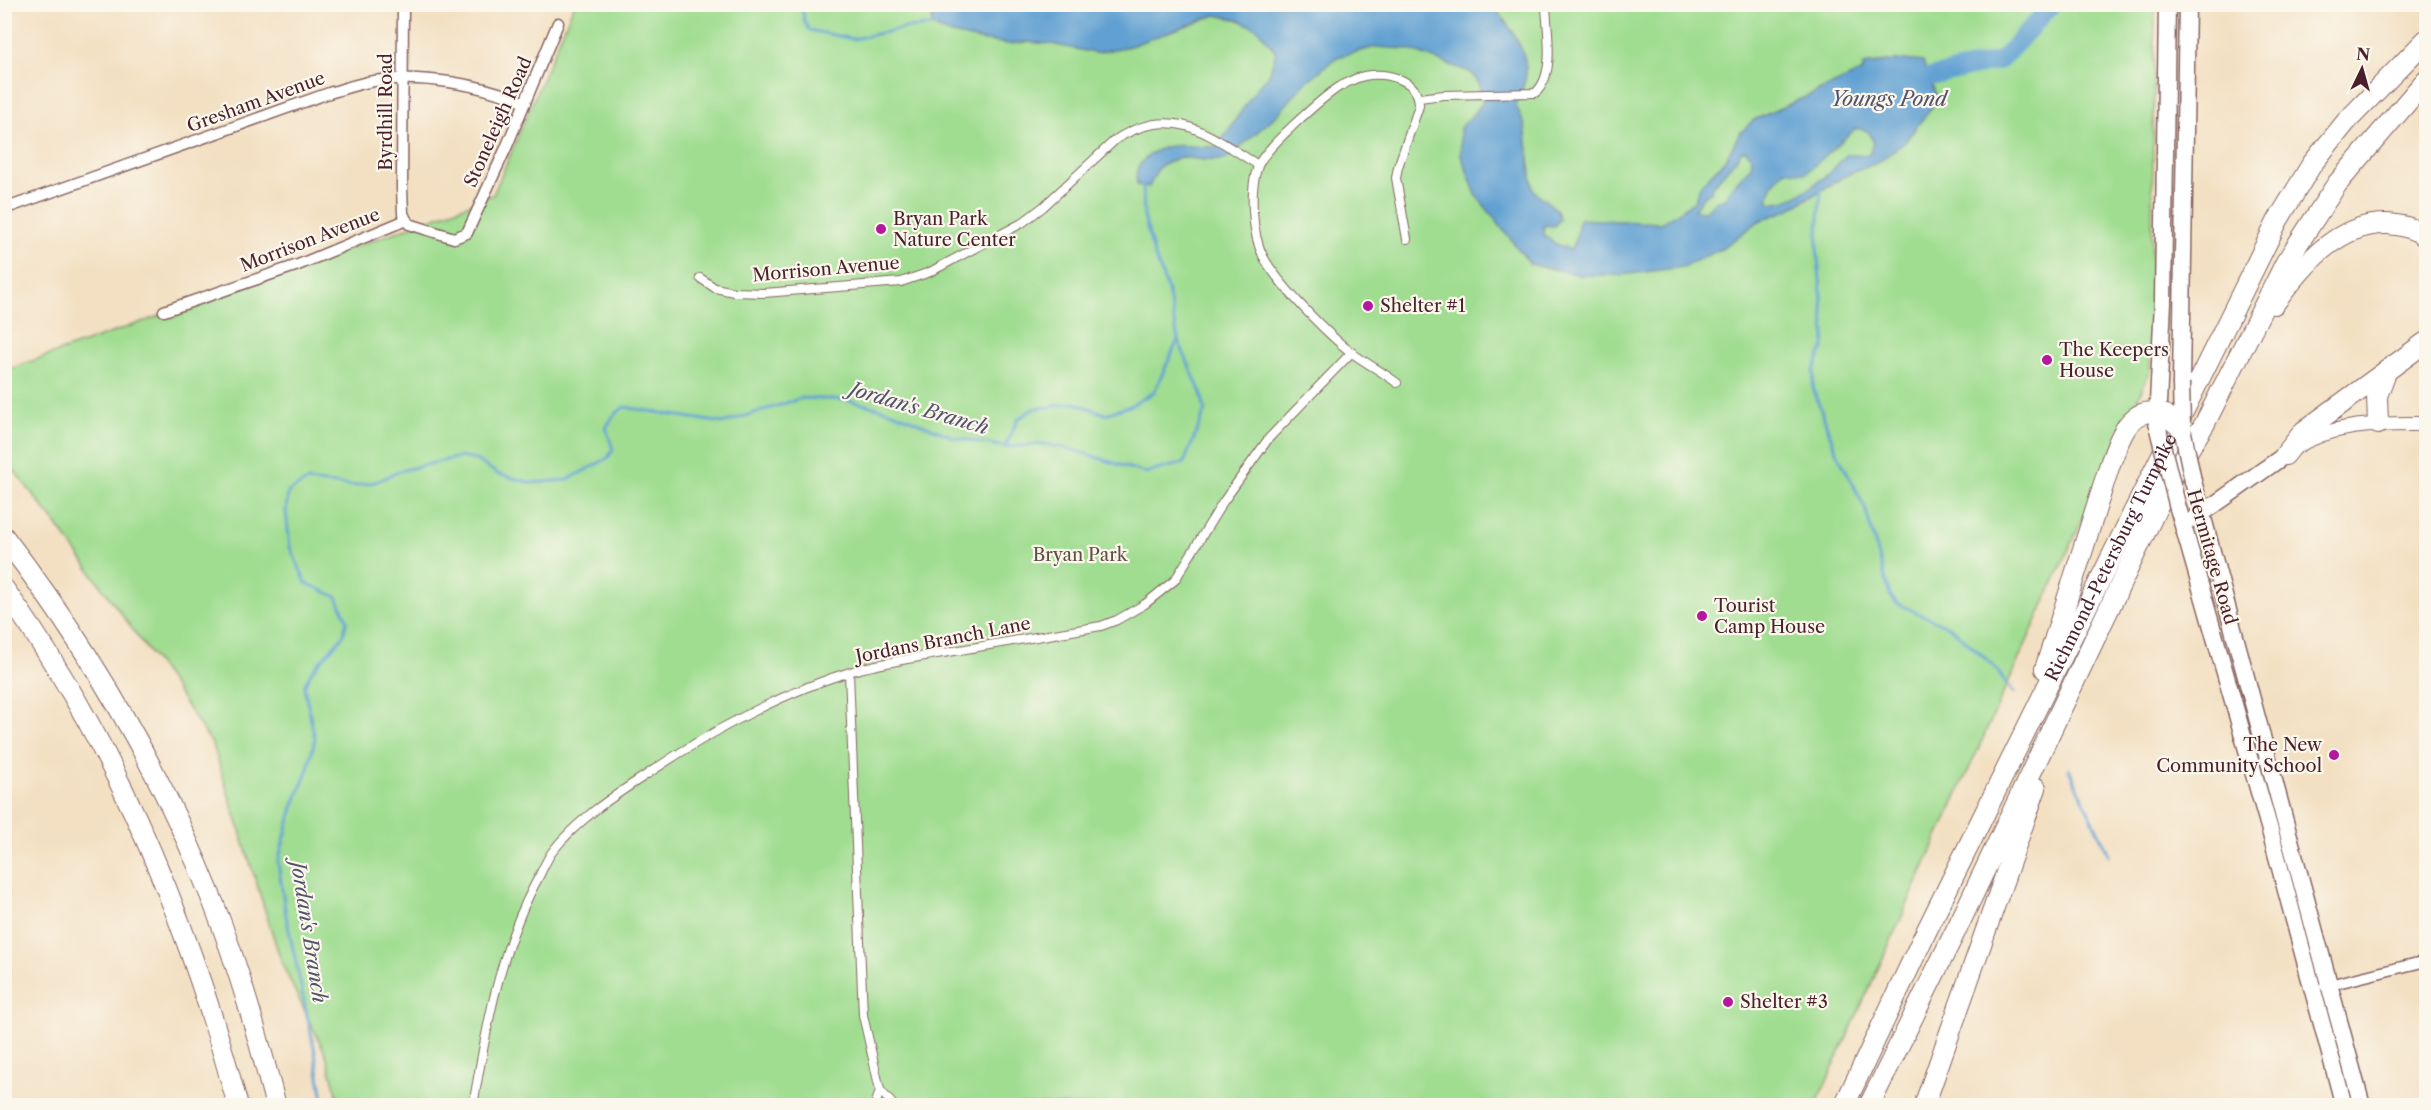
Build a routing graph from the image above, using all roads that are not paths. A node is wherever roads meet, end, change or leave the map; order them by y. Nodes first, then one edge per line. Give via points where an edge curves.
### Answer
1 (403, 4) edge
2 (2167, 4) edge
3 (2187, 4) edge
4 (1546, 6) dead end
5 (558, 23) dead end
6 (2427, 40) edge
7 (403, 79) junction
8 (2427, 80) edge
9 (1419, 99) junction
10 (525, 103) junction
11 (1258, 165) junction
12 (4, 209) edge
13 (406, 220) junction
14 (467, 233) joint
15 (2427, 237) edge
16 (1407, 239) dead end
17 (700, 278) dead end
18 (164, 311) dead end
19 (2427, 342) edge
20 (1352, 352) junction
21 (2236, 361) junction
22 (2386, 372) junction
23 (1397, 383) dead end
24 (2160, 419) junction
25 (2378, 424) junction
26 (2427, 424) edge
27 (2182, 428) junction
28 (2285, 455) junction
29 (2201, 514) junction
30 (2182, 525) junction
31 (4, 537) edge
32 (4, 589) edge
33 (849, 673) junction
34 (2076, 679) junction
35 (2025, 731) junction
36 (2427, 961) edge
37 (2321, 987) junction
38 (880, 1090) junction
39 (238, 1106) edge
40 (276, 1106) edge
41 (473, 1106) edge
42 (874, 1106) edge
43 (894, 1106) edge
44 (1844, 1106) edge
45 (1869, 1106) edge
46 (1924, 1106) edge
47 (2344, 1106) edge
48 (2362, 1106) edge

1 - 7 street, Byrdhill Road
2 - 24 main road, Hermitage Road
3 - 27 main road, Hermitage Road, bridge
4 - 9 street via 1548,68 1546,81 1535,93
5 - 10 street, Stoneleigh Road
6 - 35 highway, Richmond-Petersburg Turnpike via 2346,122 2312,164 2278,220
7 - 10 street, Gresham Avenue via 490,90
7 - 12 street, Gresham Avenue via 373,81 329,93
7 - 13 street, Byrdhill Road via 402,187
8 - 21 highway, Richmond-Petersburg Turnpike via 2337,184 2286,261
9 - 11 street via 1416,90 1398,78 1365,76 1351,80 1329,94
9 - 16 street via 1396,178
10 - 14 street, Stoneleigh Road
11 - 17 street, Morrison Avenue via 1188,126 1151,123 1115,140 1022,223 930,272 901,282 764,293 715,288
11 - 20 street via 1253,210 1255,233 1264,257 1318,322
13 - 14 street, Morrison Avenue via 454,238
13 - 18 street, Morrison Avenue via 298,265
15 - 21 highway via 2399,225 2375,224 2355,228 2326,245 2288,286
19 - 22 highway
20 - 23 street
20 - 33 street, Jordans Branch Lane via 1269,438 1223,502 1175,580 1145,604 1101,626 889,662
21 - 34 highway, Richmond-Petersburg Turnpike via 2204,425 2172,476
22 - 25 highway via 2377,396
22 - 28 highway via 2304,431
24 - 27 highway, bridge
24 - 30 main road, Hermitage Road, bridge
24 - 35 highway via 2142,414 2131,420 2116,449
25 - 26 street
25 - 28 street via 2316,436
27 - 29 main road, Hermitage Road, bridge
28 - 29 main road
29 - 30 main road
29 - 37 main road, Hermitage Road
30 - 37 main road, Hermitage Road
31 - 40 highway via 105,683 163,790 213,904 240,979
32 - 39 highway via 79,705 161,874 206,993
33 - 38 street via 863,1015
33 - 41 street, Jordans Branch Lane via 779,701 672,757 607,801 552,853 510,941 488,1022
34 - 45 highway, Richmond-Petersburg Turnpike
34 - 46 highway
35 - 44 highway, Richmond-Petersburg Turnpike
36 - 37 street
37 - 47 main road, Hermitage Road
37 - 48 main road, Hermitage Road
38 - 42 street
38 - 43 street

